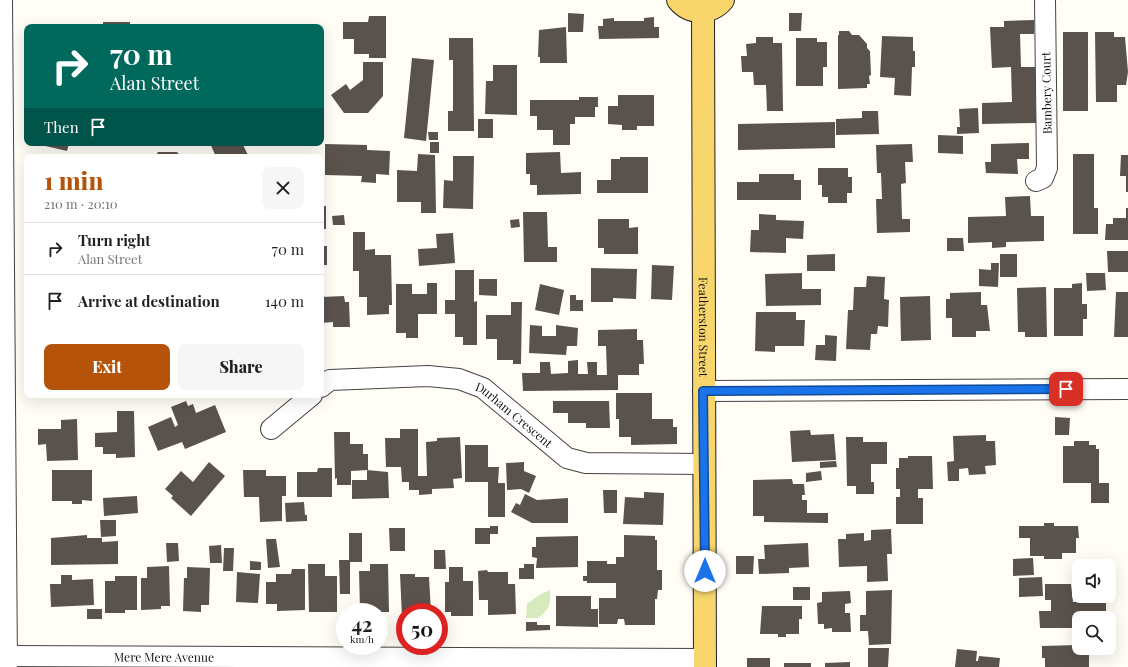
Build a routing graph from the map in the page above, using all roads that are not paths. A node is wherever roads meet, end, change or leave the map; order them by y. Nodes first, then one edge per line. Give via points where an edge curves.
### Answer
1 (2, 0) edge
2 (678, 0) edge
3 (723, 0) edge
4 (1045, 0) edge
5 (703, 12) junction
6 (1036, 181) dead end
7 (324, 385) edge
8 (1128, 389) edge
9 (703, 391) junction
10 (308, 398) edge
11 (271, 429) dead end
12 (704, 464) junction
13 (7, 661) edge
14 (705, 663) edge

1 - 13 street
2 - 5 main road via 686,8
3 - 5 main road via 711,10
4 - 6 street, Bambery Court via 1047,168 1043,178
5 - 9 main road, Featherston Street
7 - 12 street, Durham Crescent via 330,380 428,376 459,379 483,388 567,458 586,463
8 - 9 street
9 - 12 main road, Featherston Street
10 - 11 street
12 - 14 main road, Featherston Street
13 - 14 street, Mere Mere Avenue

